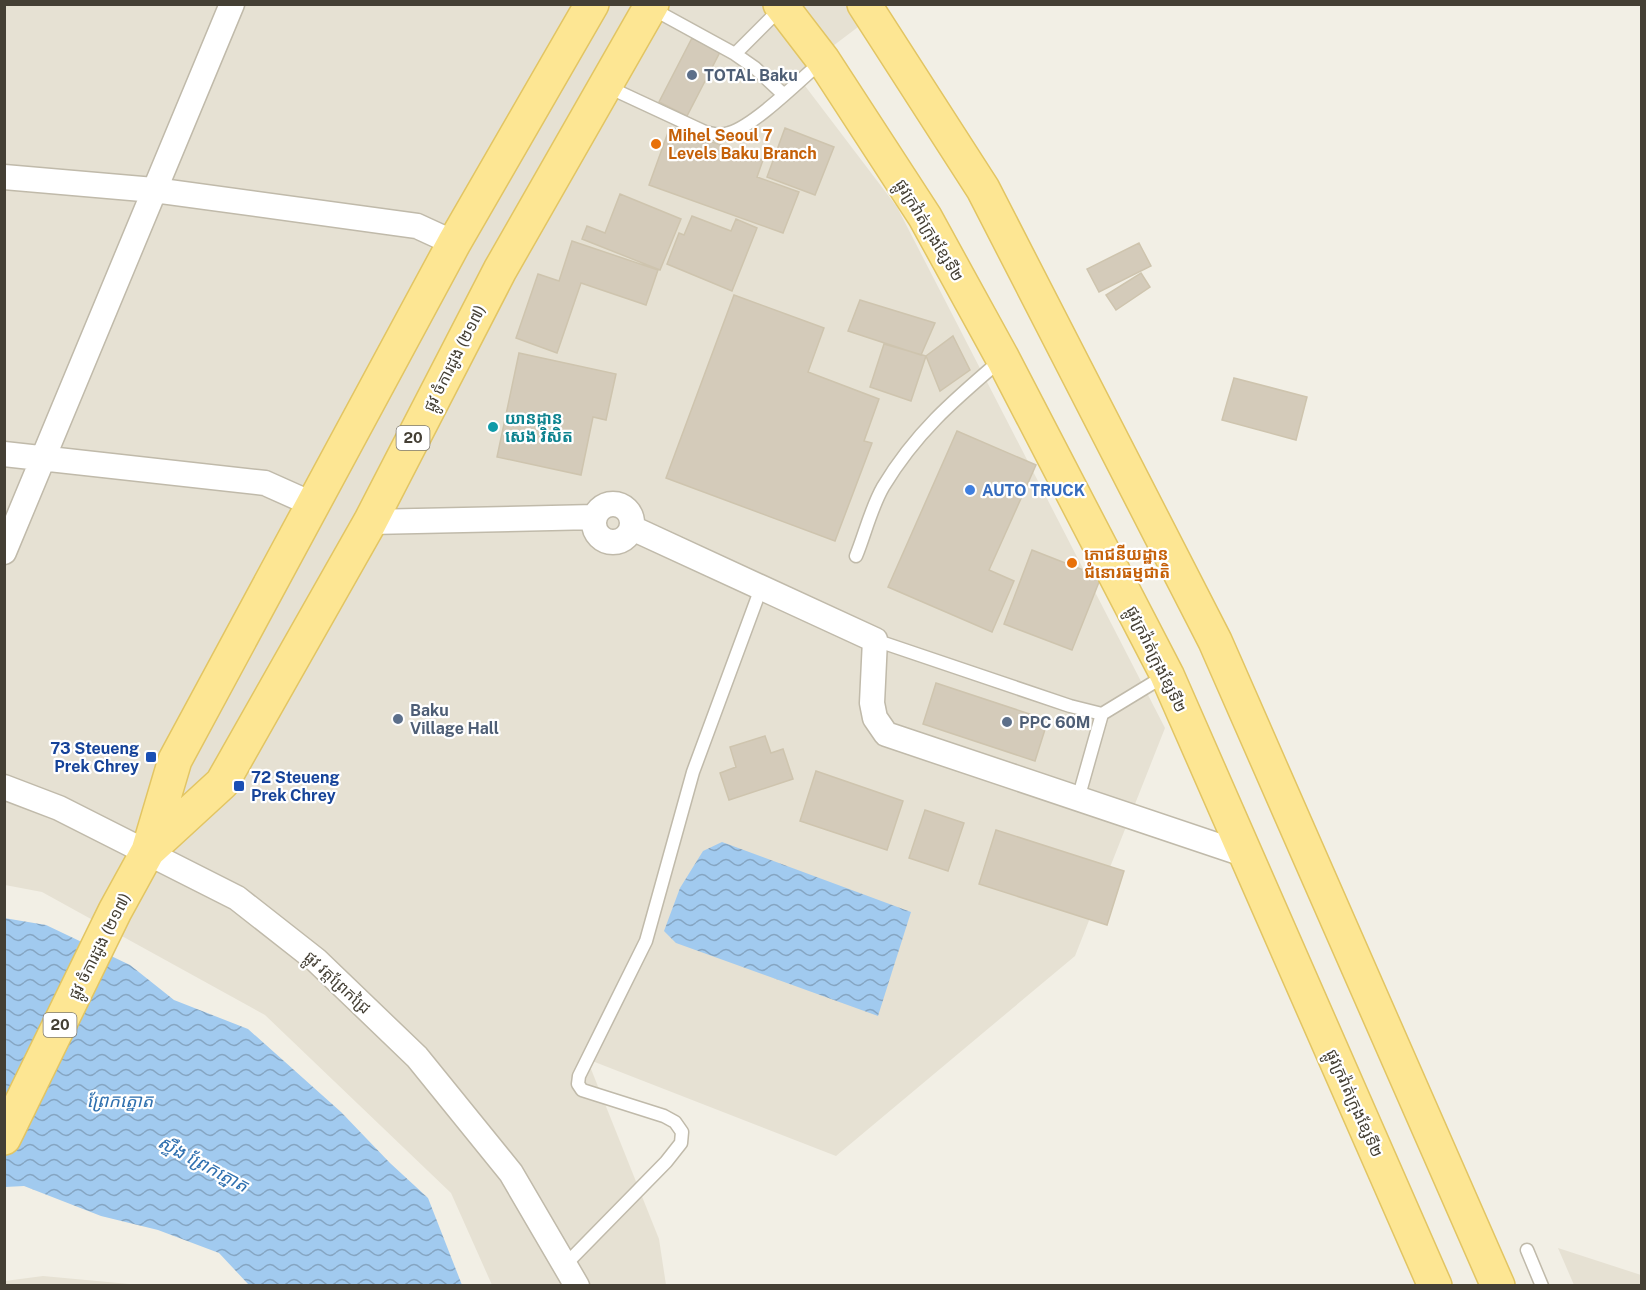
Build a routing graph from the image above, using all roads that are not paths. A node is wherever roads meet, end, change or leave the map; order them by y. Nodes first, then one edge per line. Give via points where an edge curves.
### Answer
1 (232, 4) edge
2 (592, 4) edge
3 (864, 4) edge
4 (651, 6) edge
5 (781, 6) edge
6 (735, 54) junction
7 (823, 60) junction
8 (605, 86) junction
9 (783, 94) junction
10 (4, 177) edge
11 (154, 190) junction
12 (454, 243) junction
13 (1003, 359) junction
14 (4, 454) edge
15 (43, 459) junction
16 (312, 504) junction
17 (370, 522) junction
18 (4, 552) edge
19 (856, 556) dead end
20 (761, 588) junction
21 (875, 640) junction
22 (1167, 675) junction
23 (1102, 714) junction
24 (4, 787) edge
25 (1078, 799) junction
26 (148, 851) junction
27 (1246, 855) junction
28 (4, 1138) edge
29 (1527, 1250) dead end
30 (571, 1275) edge
31 (1436, 1286) edge
32 (1498, 1286) edge
33 (1542, 1286) edge

1 - 11 street
2 - 12 main road, ផ្លូវ ចំការដូង (២១៧) / 20
3 - 32 main road via 983,189 1215,641
4 - 6 lane
4 - 8 main road, ផ្លូវ ចំការដូង (២១៧) / 20
5 - 6 lane
5 - 7 main road, ផ្លូវក្រវ៉ាត់ក្រុងខ្សែទី២
6 - 9 lane
7 - 9 lane
7 - 13 main road, ផ្លូវក្រវ៉ាត់ក្រុងខ្សែទី២ via 925,218
8 - 9 lane via 718,135 748,124
8 - 17 main road, ផ្លូវ ចំការដូង (២១៧) / 20 via 500,270
10 - 11 street
11 - 12 street via 417,226
11 - 15 street
12 - 16 main road, ផ្លូវ ចំការដូង (២១៧) / 20
13 - 19 lane via 943,410 910,446 882,489
13 - 22 main road, ផ្លូវក្រវ៉ាត់ក្រុងខ្សែទី២
14 - 15 street
15 - 16 street via 266,483
15 - 18 street
16 - 26 main road, ផ្លូវ ចំការដូង (២១៧) / 20 via 175,760
17 - 20 street via 595,518 598,535 608,541 625,538 632,528
17 - 26 main road, ផ្លូវ ចំការដូង (២១៧) / 20 via 222,783
20 - 21 street
20 - 30 lane via 693,772 646,941 579,1077 582,1090 675,1122 682,1131 681,1143
21 - 23 lane
21 - 25 street via 872,703 875,718 886,734
22 - 23 lane
22 - 27 main road, ផ្លូវក្រវ៉ាត់ក្រុងខ្សែទី២
23 - 25 lane
24 - 26 street, ផ្លូវ វត្តព្រែកជ្រៃ via 60,808
25 - 27 street
26 - 28 main road, ផ្លូវ ចំការដូង (២១៧) / 20
26 - 30 street, ផ្លូវ វត្តព្រែកជ្រៃ via 237,898 316,960 417,1057 511,1173
27 - 31 main road, ផ្លូវក្រវ៉ាត់ក្រុងខ្សែទី២
29 - 33 lane

